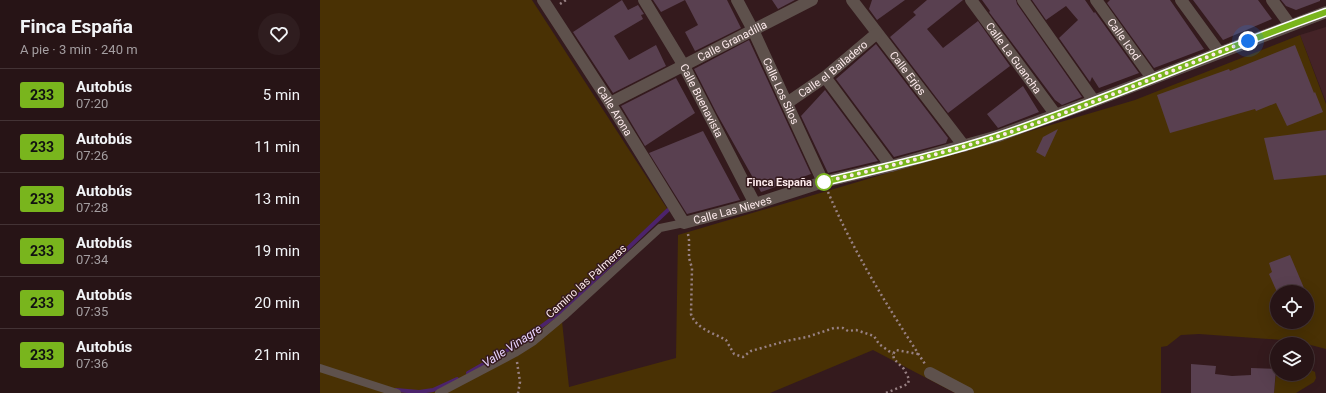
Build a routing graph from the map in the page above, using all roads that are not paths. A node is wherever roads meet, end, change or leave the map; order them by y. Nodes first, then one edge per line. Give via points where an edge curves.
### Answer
1 (543, 0) edge
2 (644, 0) edge
3 (738, 0) edge
4 (812, 0) edge
5 (972, 0) edge
6 (1023, 0) edge
7 (1096, 0) edge
8 (1181, 0) edge
9 (1272, 0) edge
10 (853, 1) edge
11 (1326, 12) edge
12 (1290, 25) junction
13 (753, 30) junction
14 (876, 34) junction
15 (1219, 52) junction
16 (684, 66) junction
17 (825, 77) junction
18 (1152, 78) junction
19 (1094, 101) junction
20 (610, 103) junction
21 (787, 103) junction
22 (1056, 115) junction
23 (964, 146) junction
24 (891, 166) junction
25 (824, 182) junction
26 (755, 204) junction
27 (684, 223) junction
28 (320, 368) edge
29 (930, 372) road end
30 (397, 393) edge
31 (439, 393) edge
32 (968, 393) edge

1 - 20 street, Calle Arona
2 - 16 street, Calle Buenavista
3 - 13 street, Calle Los Silos
4 - 13 street, Calle Granadilla
5 - 22 street, Calle La Guancha
6 - 19 street
7 - 18 street, Calle Icod
8 - 15 street
9 - 12 street
10 - 14 street, Calle Erjos
11 - 12 street, Calle Las Nieves
12 - 15 street, Calle Las Nieves
13 - 16 street, Calle Granadilla
13 - 21 street, Calle Los Silos
14 - 17 street, Calle el Bailadero
14 - 23 street, Calle Erjos
15 - 18 street, Calle Las Nieves
16 - 20 street, Calle Granadilla
16 - 26 street, Calle Buenavista
17 - 21 street, Calle el Bailadero
17 - 24 street
18 - 19 street, Calle Las Nieves
19 - 22 street, Calle Las Nieves
20 - 27 street, Calle Arona
21 - 25 street, Calle Los Silos
22 - 23 street, Calle Las Nieves
23 - 24 street, Calle Las Nieves
24 - 25 street, Calle Las Nieves
25 - 26 street, Calle Las Nieves
26 - 27 street, Calle Las Nieves
27 - 31 lane, Camino las Palmeras via 660,228 534,341
28 - 30 lane
29 - 32 street

